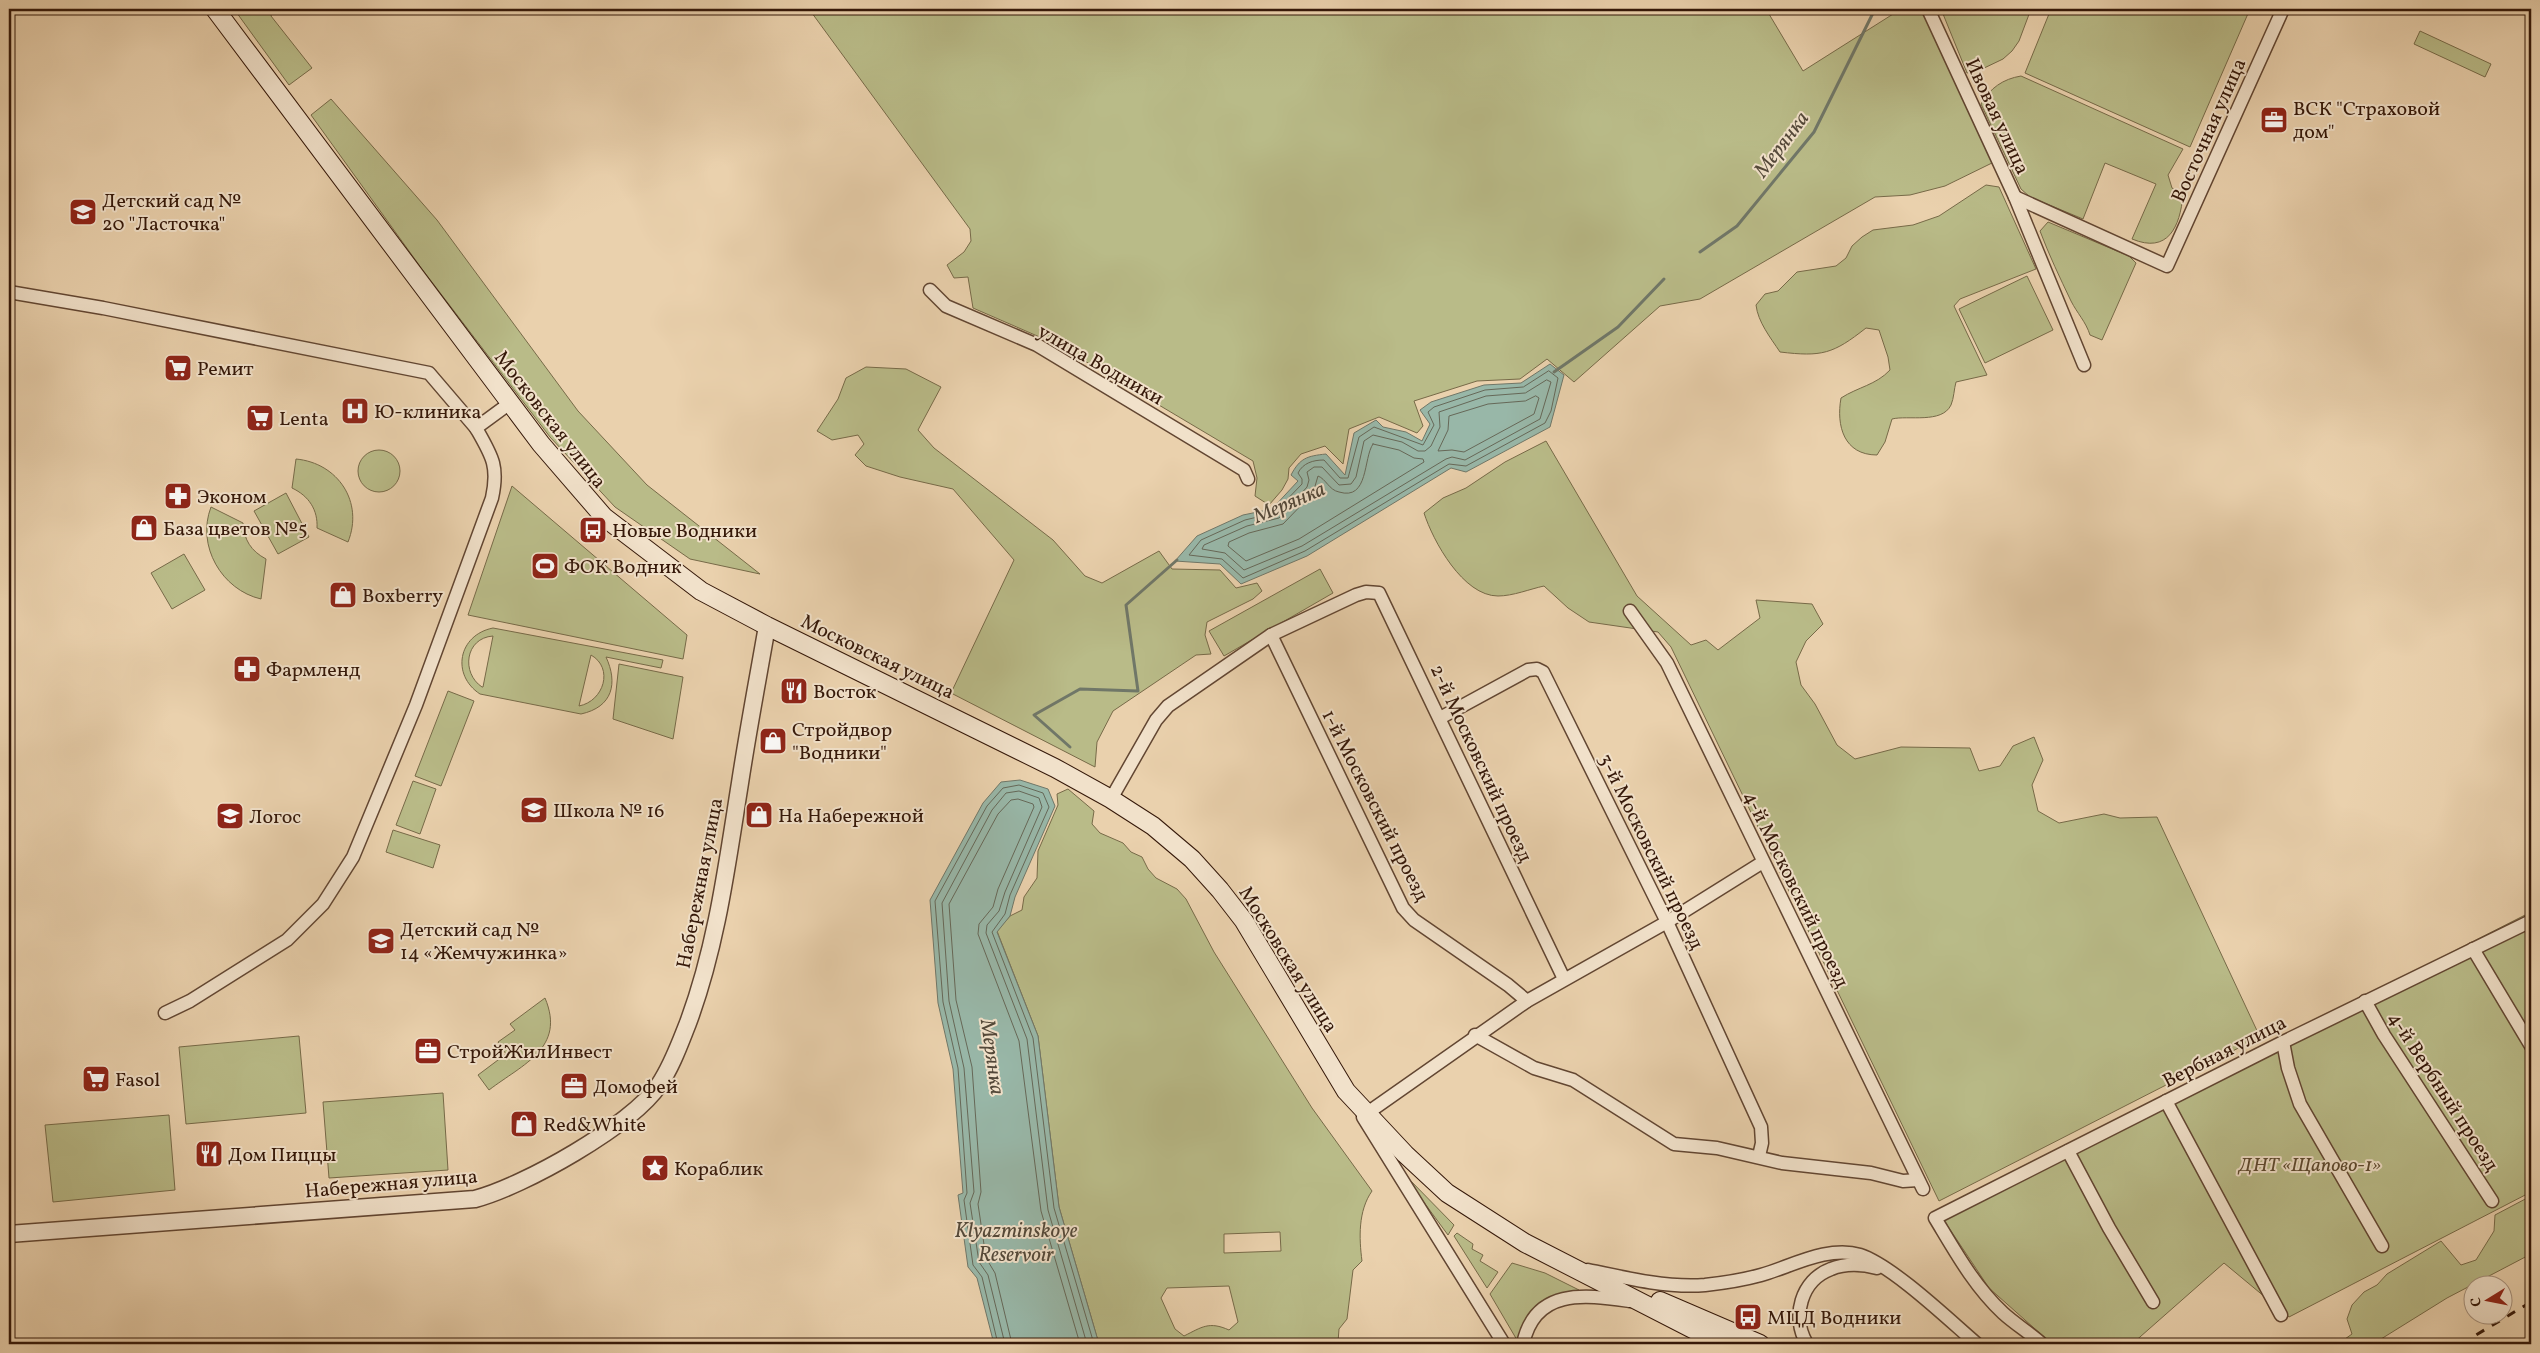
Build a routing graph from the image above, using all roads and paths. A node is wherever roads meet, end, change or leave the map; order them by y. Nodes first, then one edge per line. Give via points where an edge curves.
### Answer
1 (215, 9) edge
2 (1928, 9) edge
3 (2283, 9) edge
4 (2015, 197) junction
5 (2167, 266) joint
6 (930, 290) dead end
7 (9, 292) edge
8 (2084, 365) dead end
9 (510, 403) junction
10 (476, 428) junction
11 (1248, 479) dead end
12 (1630, 611) dead end
13 (767, 626) junction
14 (1271, 635) junction
15 (1440, 718) junction
16 (1111, 799) junction
17 (1763, 862) junction
18 (2531, 921) edge
19 (1667, 922) junction
20 (2474, 948) junction
21 (1564, 978) junction
22 (1526, 1001) junction
23 (2365, 1001) junction
24 (165, 1013) dead end
25 (1475, 1035) junction
26 (2283, 1042) junction
27 (2531, 1046) edge
28 (1346, 1091) junction
29 (2166, 1101) junction
30 (1366, 1114) junction
31 (2068, 1151) junction
32 (1759, 1156) junction
33 (2492, 1201) dead end
34 (9, 1234) edge
35 (2382, 1246) dead end
36 (1560, 1261) junction
37 (1581, 1268) junction
38 (1891, 1274) junction
39 (2153, 1302) dead end
40 (1641, 1303) junction
41 (2281, 1315) dead end
42 (1504, 1344) edge
43 (1523, 1344) edge
44 (1722, 1344) edge
45 (1760, 1344) edge
46 (1807, 1344) edge
47 (1977, 1344) edge
48 (2042, 1344) edge

1 - 9 main road, Московская улица
2 - 4 street, Ивовая улица
3 - 5 street, Восточная улица
4 - 5 street, Ивовая улица
4 - 8 street
6 - 11 street, улица Водники via 946,306 1037,345 1244,470
7 - 10 street via 429,373
9 - 10 street
9 - 13 main road, Московская улица via 594,508 617,529 701,591
10 - 24 street via 491,455 496,478 492,498 416,705 353,856 323,904 287,940 190,1001
12 - 17 street, 4-й Московский проезд via 1667,663
13 - 16 main road, Московская улица via 1055,768
13 - 34 street, Набережная улица via 719,915 706,971 667,1070 648,1099 627,1116 576,1152 513,1186 475,1199
14 - 15 street, 2-й Московский проезд via 1366,592 1382,595
14 - 16 street via 1168,706 1156,720
14 - 22 street, 1-й Московский проезд via 1403,908 1414,920
15 - 19 street, 3-й Московский проезд via 1528,670 1543,672
15 - 21 street, 2-й Московский проезд
16 - 28 main road, Московская улица via 1159,831 1192,859 1220,890 1265,953
17 - 19 street
17 - 32 street, 4-й Московский проезд via 1921,1184 1871,1173 1782,1163
18 - 20 street, Вербная улица
19 - 21 street
19 - 32 street, 3-й Московский проезд via 1761,1127
20 - 23 street, Вербная улица
20 - 27 street
21 - 22 street
22 - 25 street
23 - 26 street, Вербная улица
23 - 33 street, 4-й Вербный проезд via 2384,1036
25 - 30 street
25 - 32 street via 1534,1068 1573,1080 1674,1144
26 - 29 street, Вербная улица
26 - 35 street via 2300,1104
28 - 30 main road
28 - 42 street, Московская улица
29 - 31 street, Вербная улица
29 - 41 street
30 - 36 main road via 1447,1193 1496,1226
31 - 39 street
31 - 48 street, Вербная улица via 1935,1218 1983,1291 2003,1313
36 - 37 main road
36 - 40 main road
37 - 38 street via 1668,1284 1703,1285 1758,1276 1822,1255 1845,1253 1872,1260
37 - 45 main road
38 - 46 street via 1856,1265 1832,1268 1814,1278 1799,1308 1799,1320
38 - 47 street
40 - 43 street via 1586,1296 1558,1300 1534,1318
40 - 44 main road

